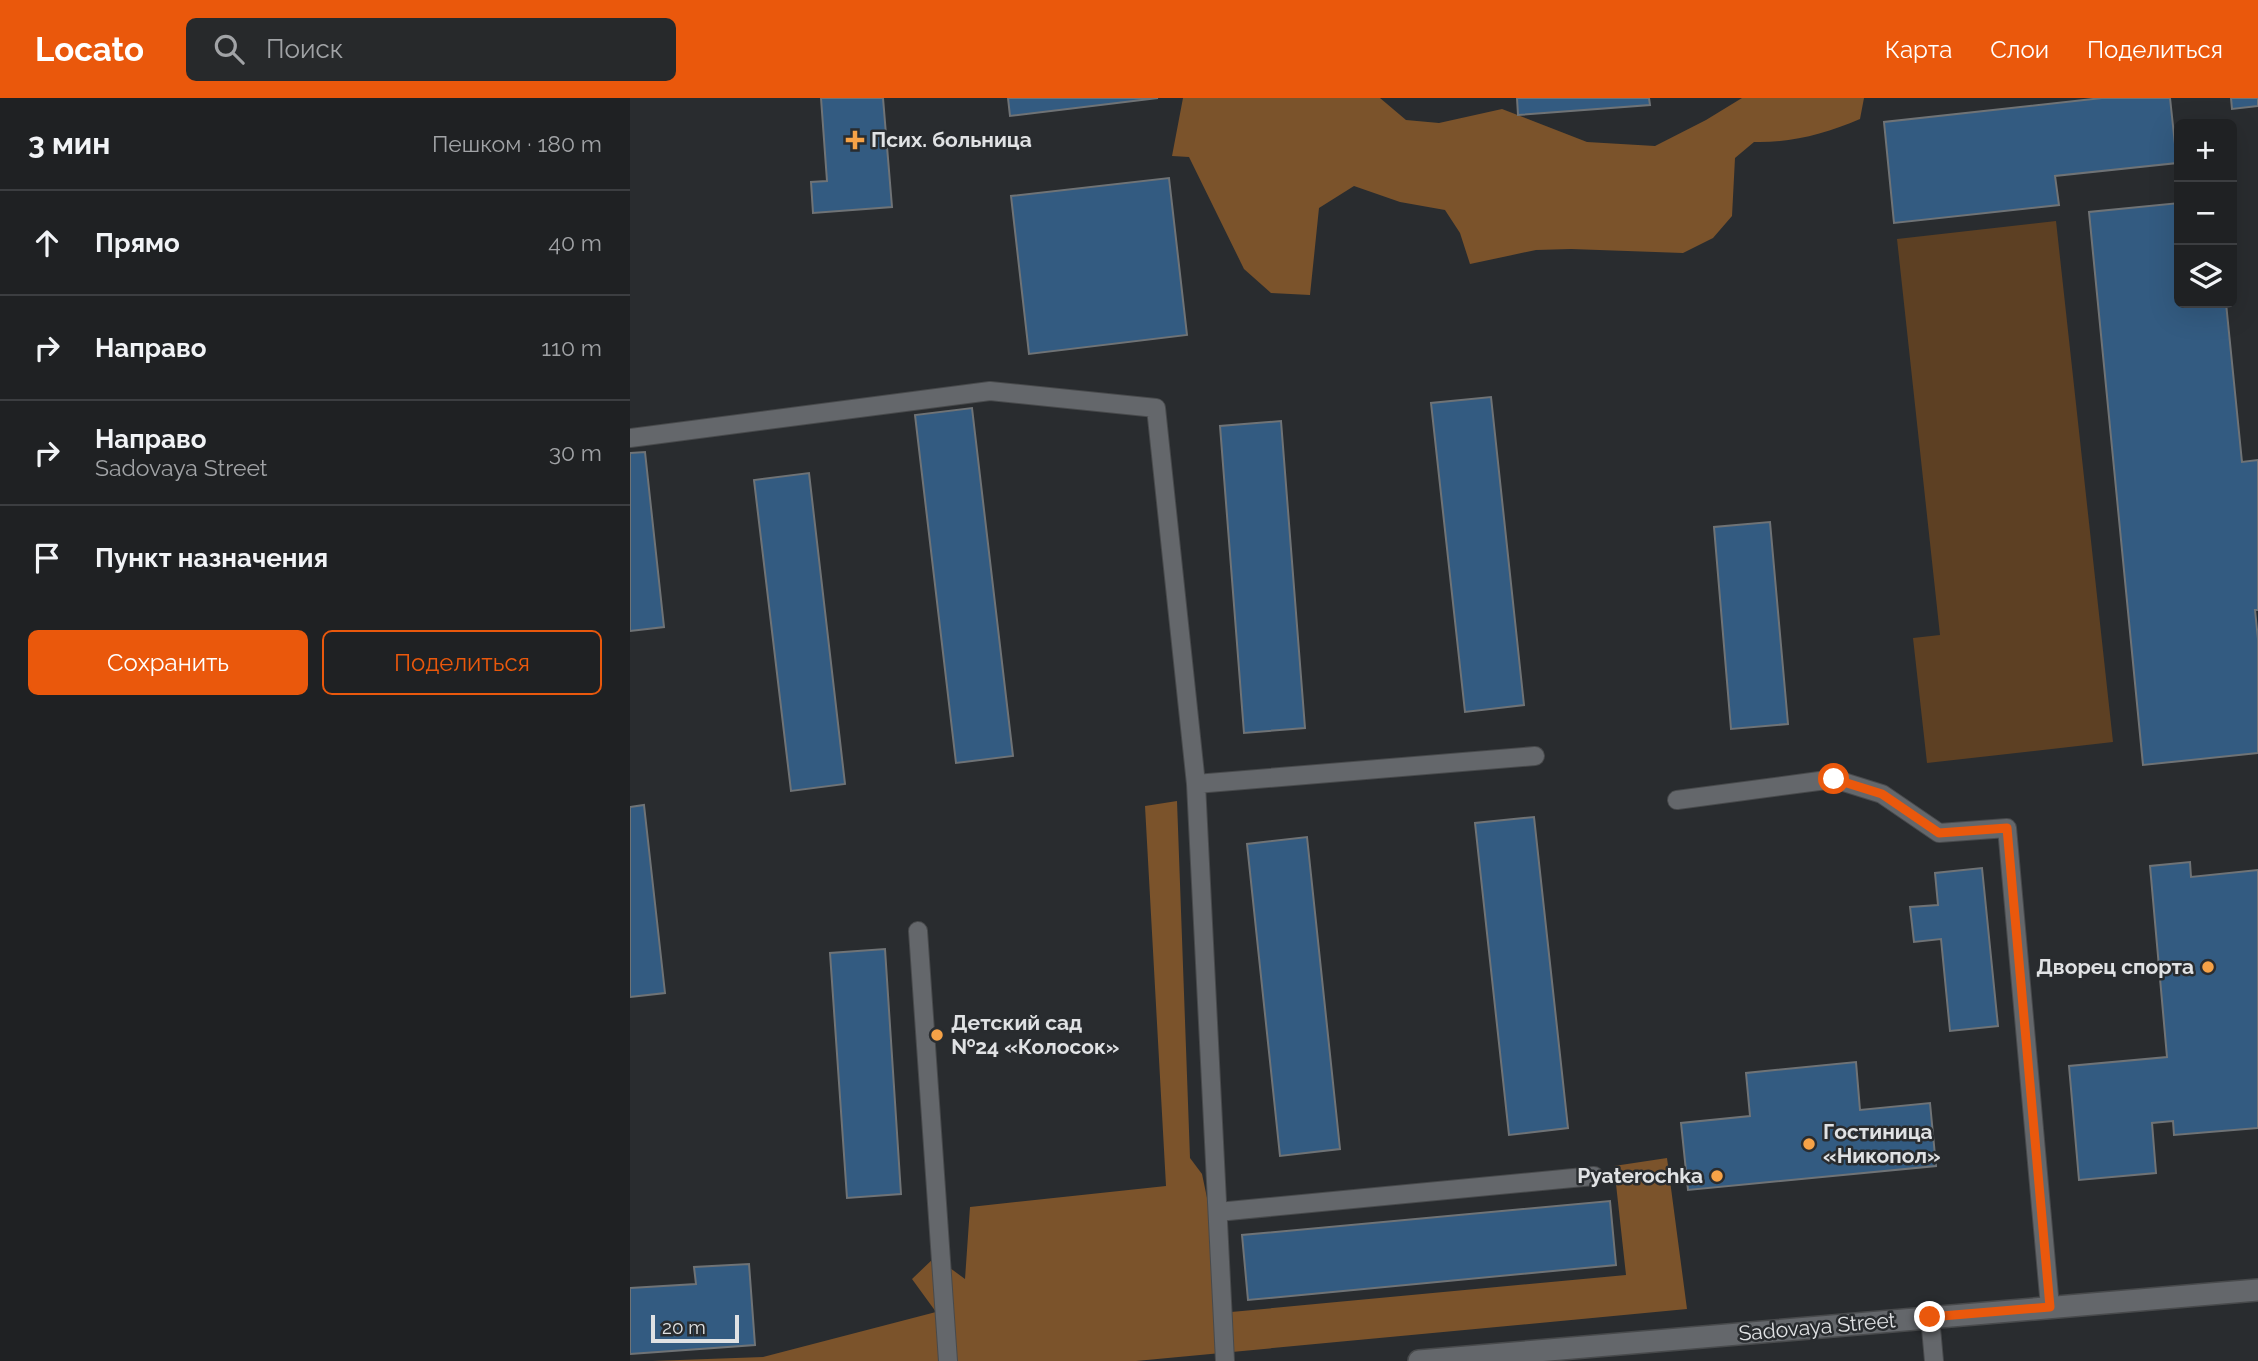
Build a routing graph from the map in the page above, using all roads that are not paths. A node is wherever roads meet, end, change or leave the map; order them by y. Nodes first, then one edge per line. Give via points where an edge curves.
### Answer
1 (630, 438) edge
2 (1535, 756) dead end
3 (1196, 784) junction
4 (1677, 800) dead end
5 (918, 931) dead end
6 (1594, 1176) dead end
7 (1217, 1212) junction
8 (2258, 1290) edge
9 (2050, 1307) junction
10 (1930, 1317) junction
11 (948, 1361) edge
12 (1225, 1361) edge
13 (1419, 1361) edge
14 (1934, 1361) edge

1 - 3 lane via 990,391 1156,408
2 - 3 lane
3 - 7 lane
4 - 9 lane via 1834,779 1882,794 1939,833 2007,828
5 - 11 lane
6 - 7 lane
7 - 12 lane
8 - 9 street, Sadovaya Street
9 - 10 street, Sadovaya Street
10 - 13 street, Sadovaya Street
10 - 14 lane

